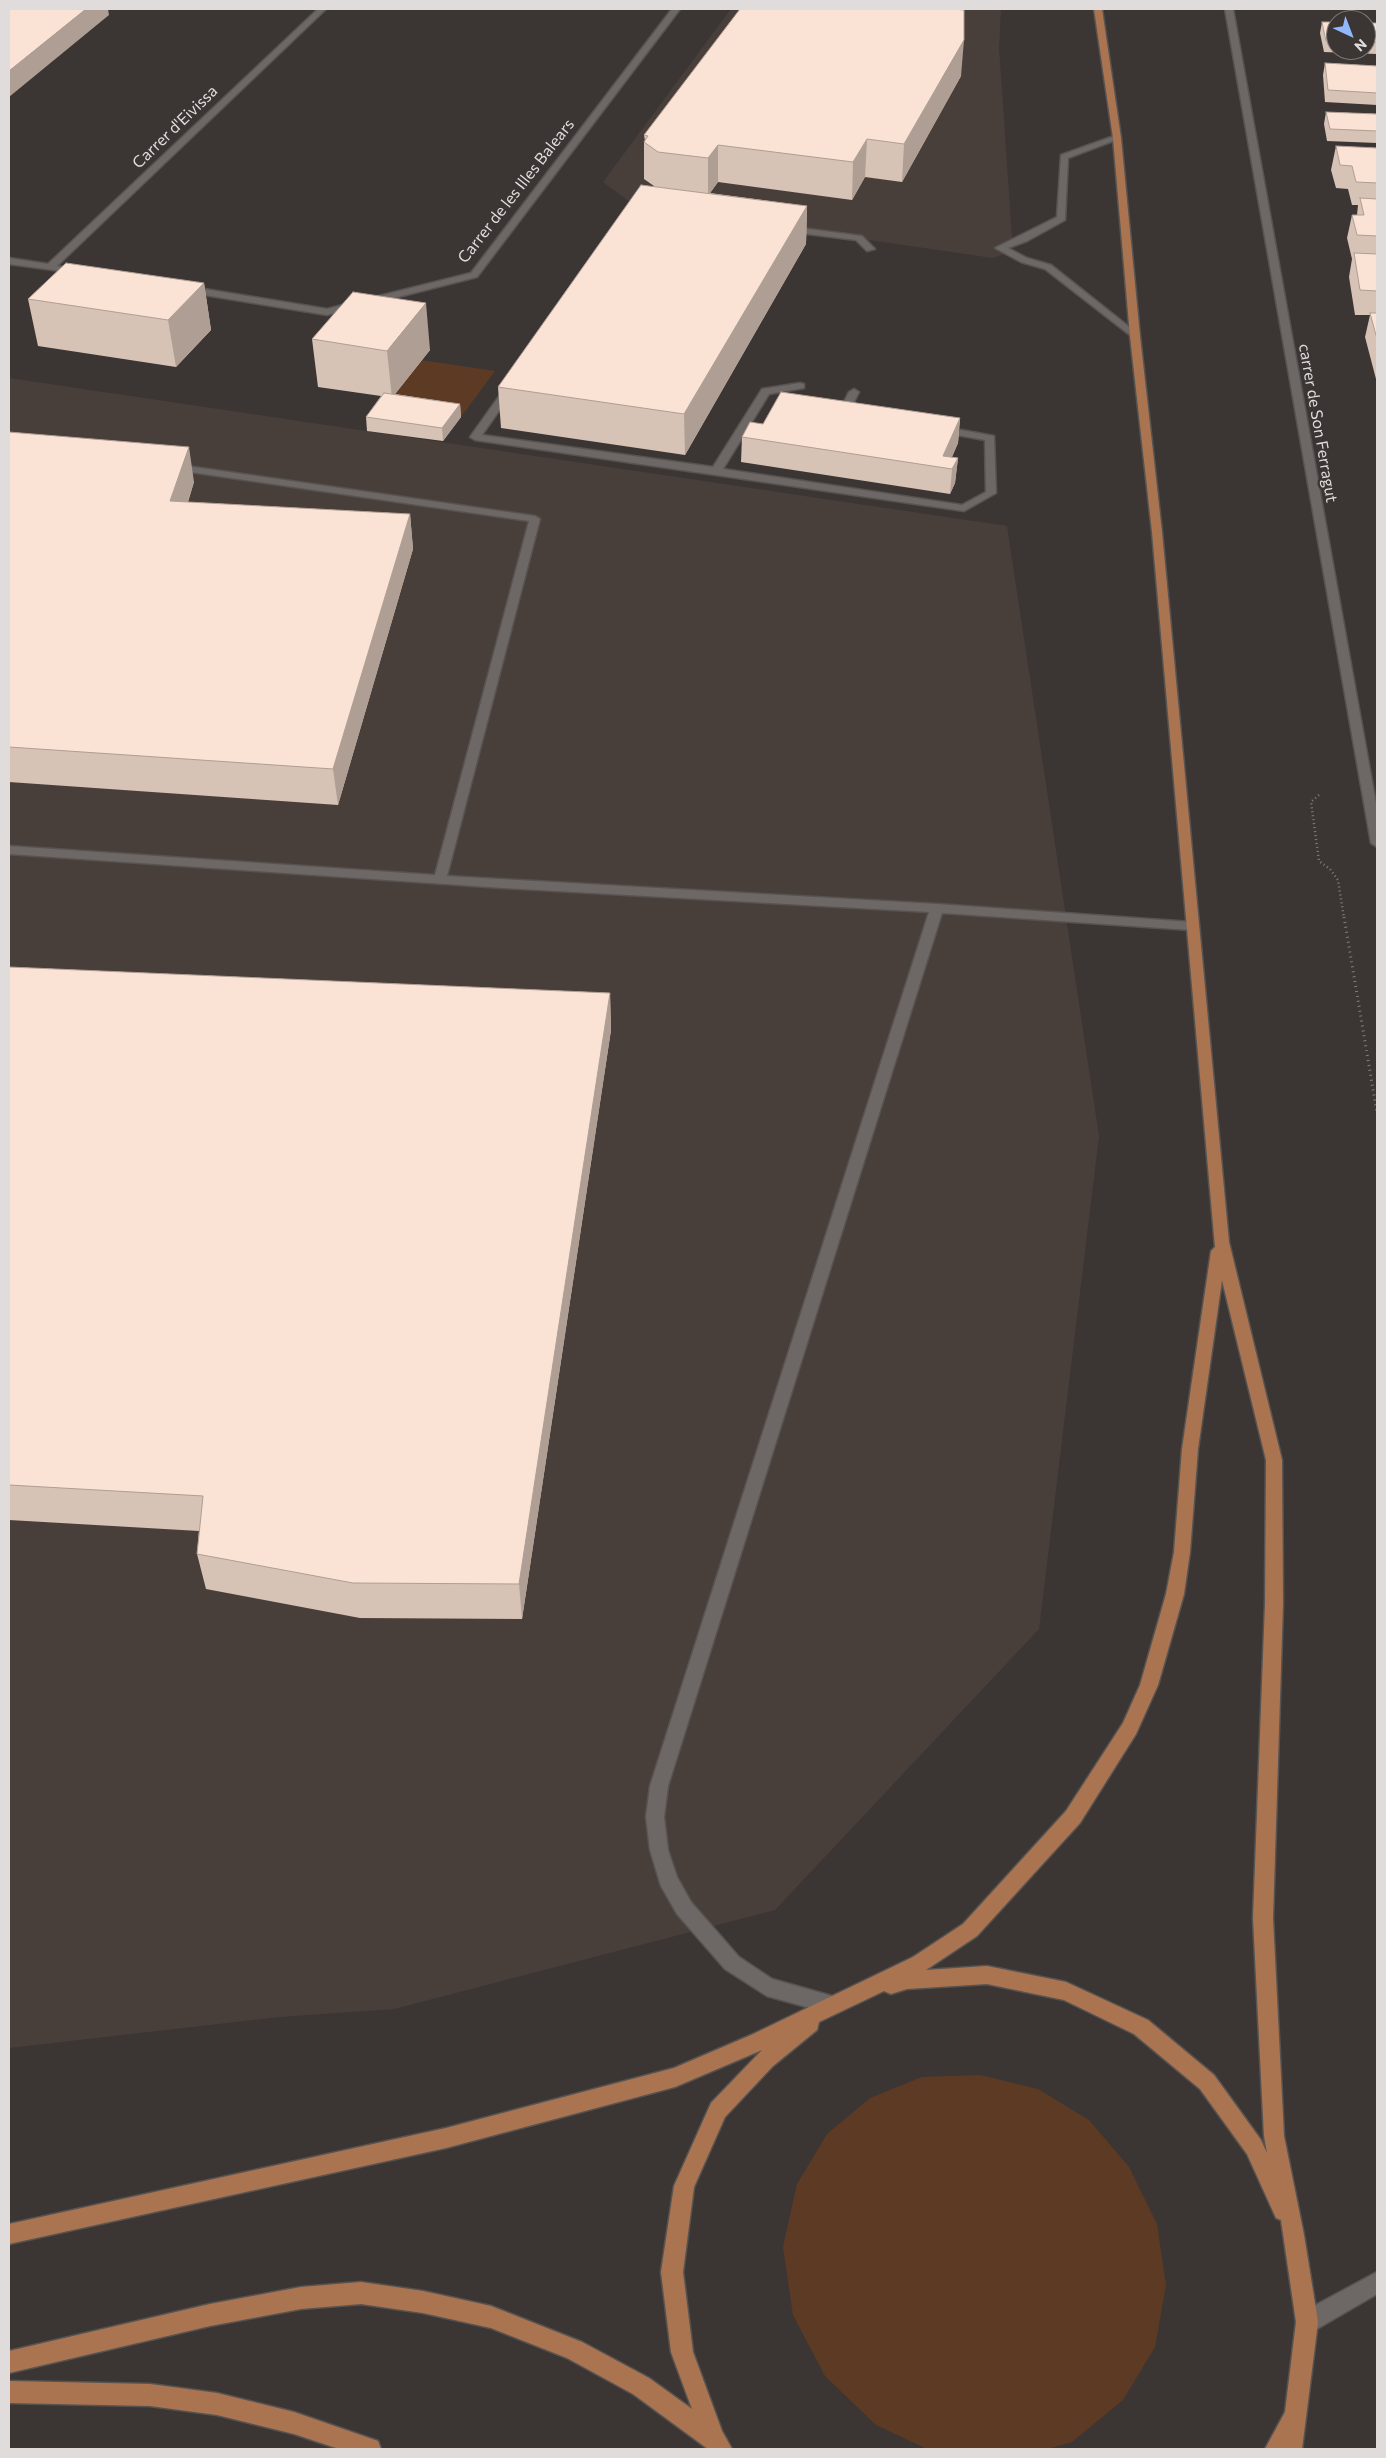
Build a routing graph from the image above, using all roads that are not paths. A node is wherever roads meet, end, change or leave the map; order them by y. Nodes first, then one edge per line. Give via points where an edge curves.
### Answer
1 (322, 9) edge
2 (676, 9) edge
3 (1098, 9) edge
4 (1230, 9) edge
5 (1117, 138) junction
6 (772, 227) edge
7 (870, 249) dead end
8 (9, 261) edge
9 (50, 267) junction
10 (87, 273) edge
11 (171, 287) edge
12 (1135, 336) junction
13 (516, 380) edge
14 (800, 386) dead end
15 (854, 392) dead end
16 (863, 416) edge
17 (932, 428) edge
18 (165, 465) edge
19 (716, 471) junction
20 (1377, 836) edge
21 (9, 850) edge
22 (440, 879) junction
23 (937, 908) junction
24 (1191, 926) junction
25 (1221, 1242) junction
26 (832, 2004) junction
27 (9, 2234) edge
28 (1294, 2235) junction
29 (1377, 2282) edge
30 (1307, 2322) junction
31 (9, 2362) edge
32 (9, 2392) edge
33 (1296, 2410) junction
34 (717, 2444) edge
35 (370, 2449) edge
36 (1276, 2449) edge
37 (1291, 2449) edge

1 - 9 street, Carrer d'Eivissa
2 - 11 street, Carrer de les Illes Balears via 474,275 327,312
3 - 5 main road
4 - 20 street, carrer de Son Ferragut
5 - 12 main road
5 - 12 street via 1064,157 1062,218 1000,248 1048,267
6 - 7 street via 859,238
8 - 9 street
9 - 10 street
12 - 24 main road via 1157,532
13 - 19 street via 475,437
14 - 19 street via 766,392
15 - 16 street via 844,412
17 - 19 street via 990,438 992,493 964,508
18 - 22 street via 535,519
21 - 22 street
22 - 23 street
23 - 24 street
23 - 26 street via 659,1786 655,1817 659,1850 668,1880 684,1908 707,1937 732,1963 767,1987
24 - 25 main road
25 - 26 main road via 1190,1449 1182,1552 1175,1594 1149,1685 1130,1728 1073,1817 970,1930 920,1963
25 - 28 main road via 1274,1460 1274,1604 1263,1918 1274,2136
26 - 27 main road via 758,2042 675,2077 446,2138
26 - 28 main road via 907,1980 987,1975 1066,1991 1141,2027 1207,2082 1254,2147
26 - 34 main road via 766,2059 718,2110 684,2186 672,2272 682,2352
28 - 30 main road
29 - 30 street
30 - 33 main road
31 - 34 main road via 210,2315 301,2298 361,2293 491,2317 574,2350 641,2386
32 - 35 main road via 150,2394 218,2404 294,2423
33 - 36 main road
33 - 37 main road

